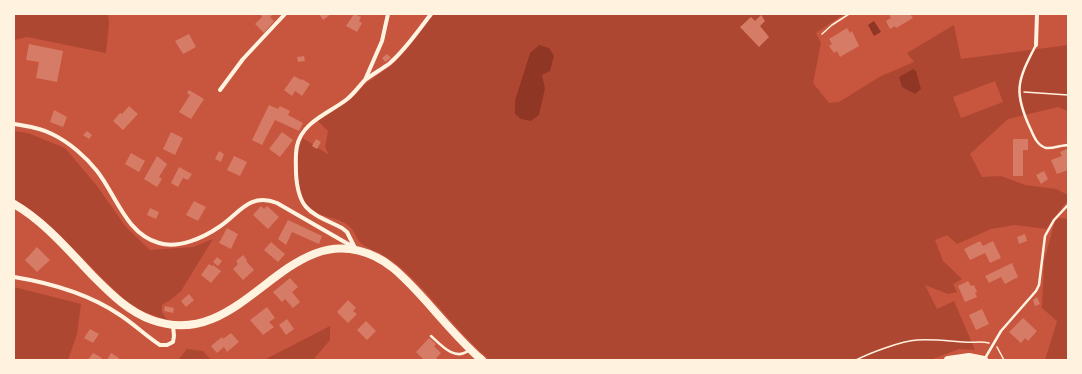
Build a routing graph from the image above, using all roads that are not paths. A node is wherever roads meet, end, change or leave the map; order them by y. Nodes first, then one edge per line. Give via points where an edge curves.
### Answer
1 (285, 14) edge
2 (388, 14) edge
3 (431, 14) edge
4 (1036, 14) edge
5 (1036, 45) joint
6 (365, 80) junction
7 (220, 90) dead end
8 (14, 124) edge
9 (1068, 145) edge
10 (14, 204) edge
11 (1068, 205) edge
12 (355, 248) junction
13 (14, 277) edge
14 (173, 325) junction
15 (431, 336) dead end
16 (470, 349) junction
17 (482, 360) edge
18 (948, 360) edge
19 (984, 360) edge

1 - 7 street via 243,59
2 - 6 street via 382,41
3 - 6 street via 398,55
4 - 5 street
5 - 9 lane via 1021,77 1018,91 1022,109 1039,144 1047,148
6 - 12 street via 348,98 310,124 299,139 296,155 298,186 305,207 347,232
8 - 12 street via 52,134 78,152 97,171 136,230 160,244 176,244 204,236 248,204 265,200 277,203
10 - 14 main road via 42,224 108,291 136,313 153,321
11 - 19 lane via 1054,220 1045,236 1036,291 1001,331
12 - 14 main road via 318,252 305,257 222,315 201,324
12 - 16 main road via 377,257 397,271
13 - 14 street via 62,288 93,299 121,315 160,345 173,342
15 - 16 lane via 450,352 462,354
16 - 17 main road
18 - 19 main road via 969,357

